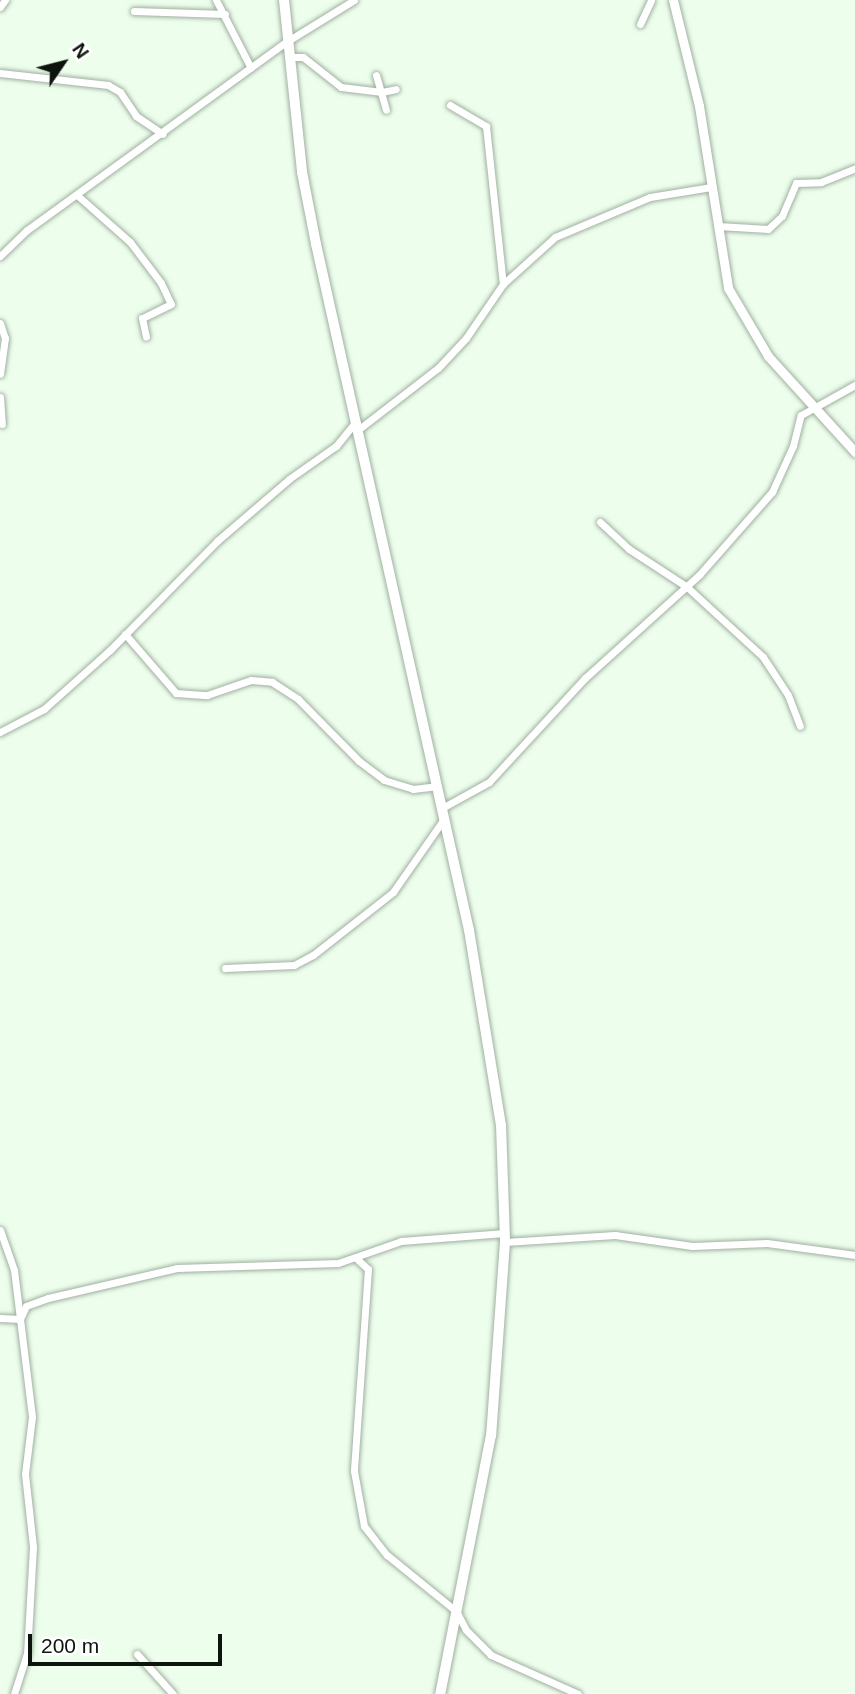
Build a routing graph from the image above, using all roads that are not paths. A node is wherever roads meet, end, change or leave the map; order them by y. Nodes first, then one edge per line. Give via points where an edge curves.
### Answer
1 (5, 0) edge
2 (216, 0) edge
3 (284, 0) edge
4 (354, 0) edge
5 (651, 0) edge
6 (673, 0) edge
7 (0, 7) edge
8 (134, 11) dead end
9 (225, 14) junction
10 (640, 24) dead end
11 (286, 42) junction
12 (289, 57) junction
13 (251, 68) junction
14 (0, 73) edge
15 (376, 75) dead end
16 (396, 89) dead end
17 (382, 92) junction
18 (450, 105) dead end
19 (386, 110) dead end
20 (163, 134) junction
21 (855, 168) edge
22 (711, 187) junction
23 (77, 195) junction
24 (718, 226) junction
25 (0, 256) edge
26 (503, 284) junction
27 (0, 323) edge
28 (146, 337) dead end
29 (0, 374) edge
30 (855, 385) edge
31 (0, 397) edge
32 (813, 408) junction
33 (2, 424) dead end
34 (358, 424) junction
35 (855, 452) edge
36 (600, 522) dead end
37 (687, 587) junction
38 (125, 634) junction
39 (800, 726) dead end
40 (0, 732) edge
41 (436, 786) junction
42 (443, 813) junction
43 (225, 968) dead end
44 (0, 1230) edge
45 (505, 1238) junction
46 (379, 1248) junction
47 (855, 1255) edge
48 (356, 1258) junction
49 (368, 1269) junction
50 (0, 1318) edge
51 (20, 1318) junction
52 (456, 1611) junction
53 (466, 1630) junction
54 (453, 1632) junction
55 (138, 1654) dead end
56 (15, 1694) edge
57 (173, 1694) edge
58 (440, 1694) edge
59 (578, 1694) edge

1 - 7 street
2 - 9 street
3 - 11 main road
4 - 11 street
5 - 10 street
6 - 22 street via 699,106
8 - 9 street
9 - 13 street
11 - 12 main road
11 - 13 street
12 - 17 street via 303,57 341,87
12 - 34 main road via 302,172
13 - 20 street
14 - 20 street via 108,85 120,92 136,116
15 - 17 street
16 - 17 street
17 - 19 street
18 - 26 street via 486,126
20 - 23 street
21 - 24 street via 828,180 796,183 782,216 768,229
22 - 24 street
22 - 26 street via 650,197 572,228 534,252
23 - 25 street via 27,230
23 - 28 street via 130,242 162,284 171,304 142,318
24 - 32 street via 723,272 739,311 768,356
26 - 34 street via 456,350 420,385
27 - 29 street via 5,338
30 - 32 street
31 - 33 street
32 - 35 street
32 - 37 street via 801,415 793,446 768,499
34 - 38 street via 217,541
34 - 41 main road
36 - 37 street via 629,549
37 - 39 street via 763,657 788,695
37 - 42 street via 590,673 489,782
38 - 40 street via 44,709
38 - 41 street via 176,693 207,695 251,680 272,682 299,699 384,780 413,789
41 - 42 main road
42 - 43 street via 393,892 313,955 294,965
42 - 45 main road via 502,1125
44 - 51 street via 14,1270
45 - 46 street via 442,1235
45 - 47 street via 602,1235 692,1246 767,1243
45 - 52 main road via 491,1435
46 - 48 street
46 - 49 street
48 - 49 street
48 - 51 street via 338,1263 177,1268 48,1298 26,1306
49 - 52 street via 354,1471 360,1515 387,1555
50 - 51 street
51 - 56 street via 32,1417 25,1474 33,1547 27,1653
52 - 53 street
52 - 54 main road
53 - 54 street
53 - 59 street via 506,1664
54 - 58 main road
55 - 57 street

